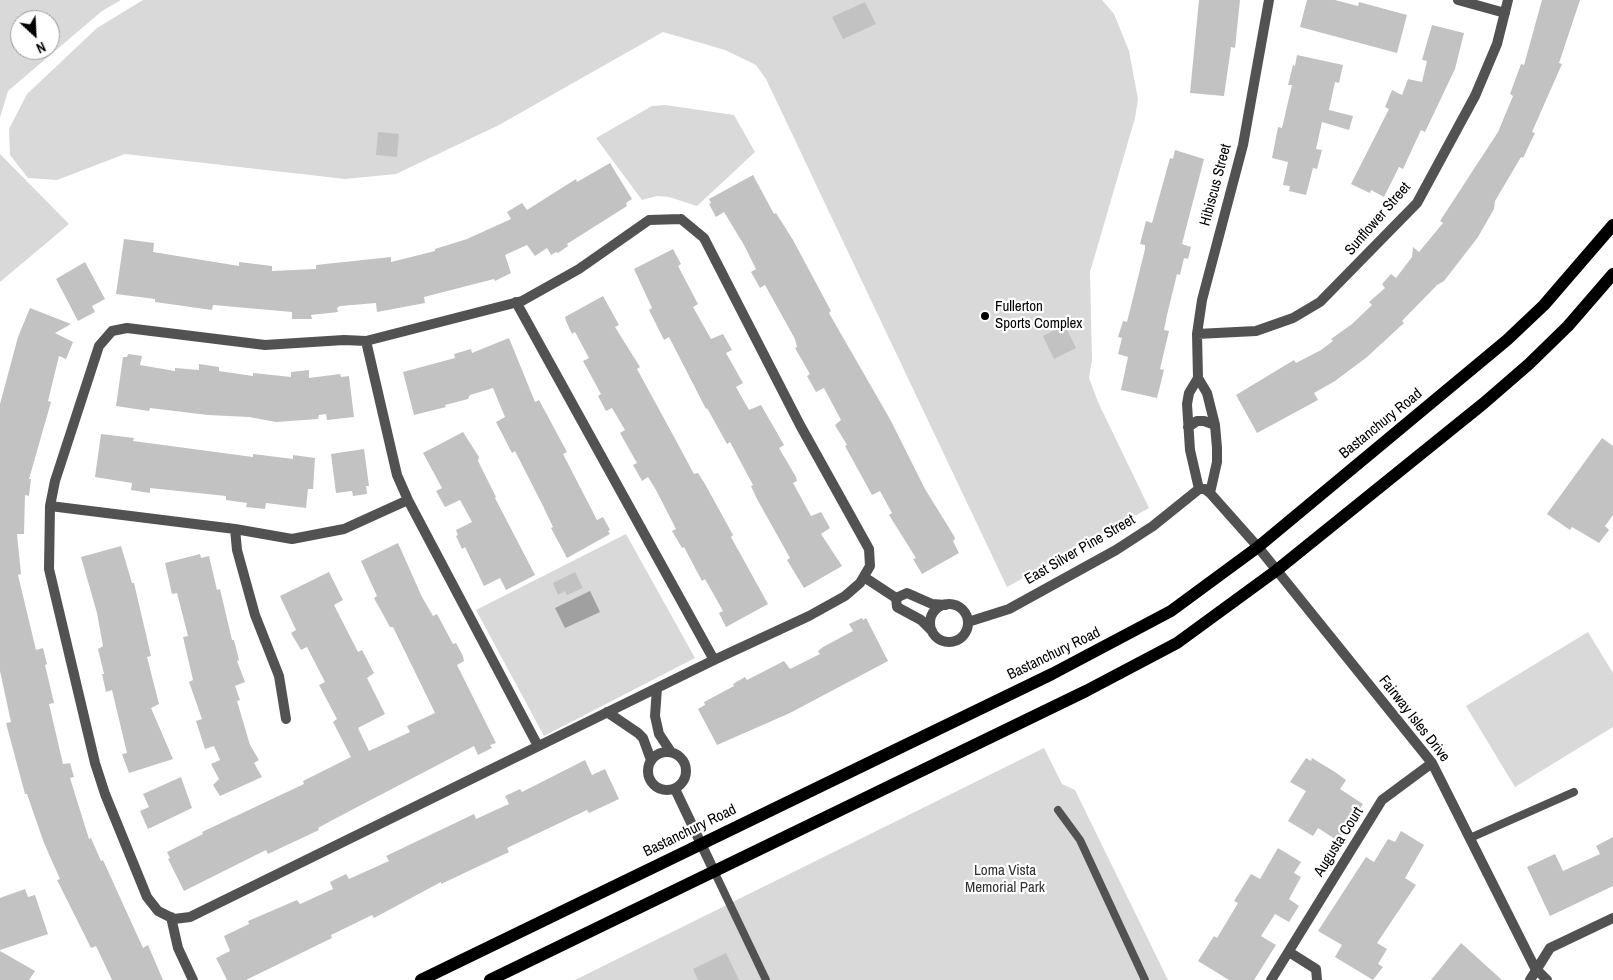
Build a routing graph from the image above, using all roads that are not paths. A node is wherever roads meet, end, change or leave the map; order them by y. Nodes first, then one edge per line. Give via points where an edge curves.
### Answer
1 (1269, 0) edge
2 (1458, 0) edge
3 (1508, 0) edge
4 (1505, 13) junction
5 (1613, 225) edge
6 (1613, 274) edge
7 (516, 302) junction
8 (1197, 334) junction
9 (366, 340) junction
10 (1198, 378) junction
11 (1215, 425) junction
12 (1188, 428) junction
13 (1199, 490) junction
14 (1210, 493) junction
15 (408, 500) junction
16 (50, 506) junction
17 (235, 529) junction
18 (1258, 547) junction
19 (1277, 570) junction
20 (864, 577) junction
21 (896, 598) junction
22 (947, 605) junction
23 (968, 622) junction
24 (932, 632) junction
25 (714, 660) junction
26 (657, 688) junction
27 (606, 712) junction
28 (286, 719) dead end
29 (538, 746) junction
30 (672, 752) junction
31 (651, 760) junction
32 (1432, 763) junction
33 (675, 789) junction
34 (1574, 792) dead end
35 (1058, 810) dead end
36 (1470, 838) junction
37 (701, 844) junction
38 (714, 871) junction
39 (172, 917) junction
40 (1613, 918) edge
41 (1289, 952) junction
42 (1535, 968) junction
43 (193, 980) edge
44 (421, 980) edge
45 (490, 980) edge
46 (766, 980) edge
47 (1145, 980) edge
48 (1271, 980) edge
49 (1317, 980) edge
50 (1530, 980) edge
51 (1547, 980) edge

1 - 8 street, Hibiscus Street via 1243,145 1202,300
2 - 4 street
3 - 4 street, Sunflower Street
4 - 8 street, Sunflower Street via 1497,44 1475,96 1417,203 1340,285 1320,302 1292,318 1256,331
5 - 18 main road, Bastanchury Road via 1544,305 1507,340
6 - 19 main road via 1568,326 1529,364
7 - 9 street
7 - 20 street via 579,269 649,220 681,219 704,238 800,425 869,549 870,566
7 - 25 street
8 - 10 street, Hibiscus Street
9 - 15 street via 397,475
9 - 16 street via 266,345 127,328 112,331 99,346 55,481
10 - 11 street, Hibiscus Street via 1207,393
10 - 12 street, Hibiscus Street via 1189,392
11 - 12 street via 1204,421
11 - 14 street, Hibiscus Street via 1217,462
12 - 13 street, Hibiscus Street
13 - 14 street via 1205,489
13 - 23 street, East Silver Pine Street via 1116,550 1009,609
14 - 18 street, Fairway Isles Drive
15 - 17 street via 344,529 292,539
15 - 29 street
16 - 17 street
16 - 39 street via 49,569 95,763 148,896 158,911
17 - 28 street via 237,550 255,615 279,676
18 - 19 street, Fairway Isles Drive
18 - 37 main road, Bastanchury Road via 1172,611 1123,638
19 - 32 street, Fairway Isles Drive
19 - 38 main road via 1150,659
20 - 21 street
20 - 25 street via 845,596 809,616
21 - 22 street via 907,593 932,604
21 - 24 street via 897,607 921,620
22 - 23 street via 963,610
22 - 24 street via 932,617
23 - 24 street via 964,635 957,640 944,641
25 - 26 street
26 - 27 street
26 - 30 street via 655,716 659,734
27 - 29 street
27 - 31 street via 643,738
29 - 39 street via 190,917
30 - 31 street via 660,753
30 - 33 street via 680,756 686,766 684,781
31 - 33 street via 650,780 662,790
32 - 36 street, Fairway Isles Drive
32 - 41 street, Augusta Court via 1382,800
33 - 37 street
34 - 36 lane
35 - 47 lane via 1080,840
36 - 42 street, Fairway Isles Drive
37 - 38 street
37 - 44 main road, Bastanchury Road
38 - 45 main road
38 - 46 lane
39 - 43 street via 178,948
40 - 42 street via 1550,948
41 - 48 street, Augusta Court
41 - 49 street via 1316,969
42 - 50 street
42 - 51 street, Fairway Isles Drive

